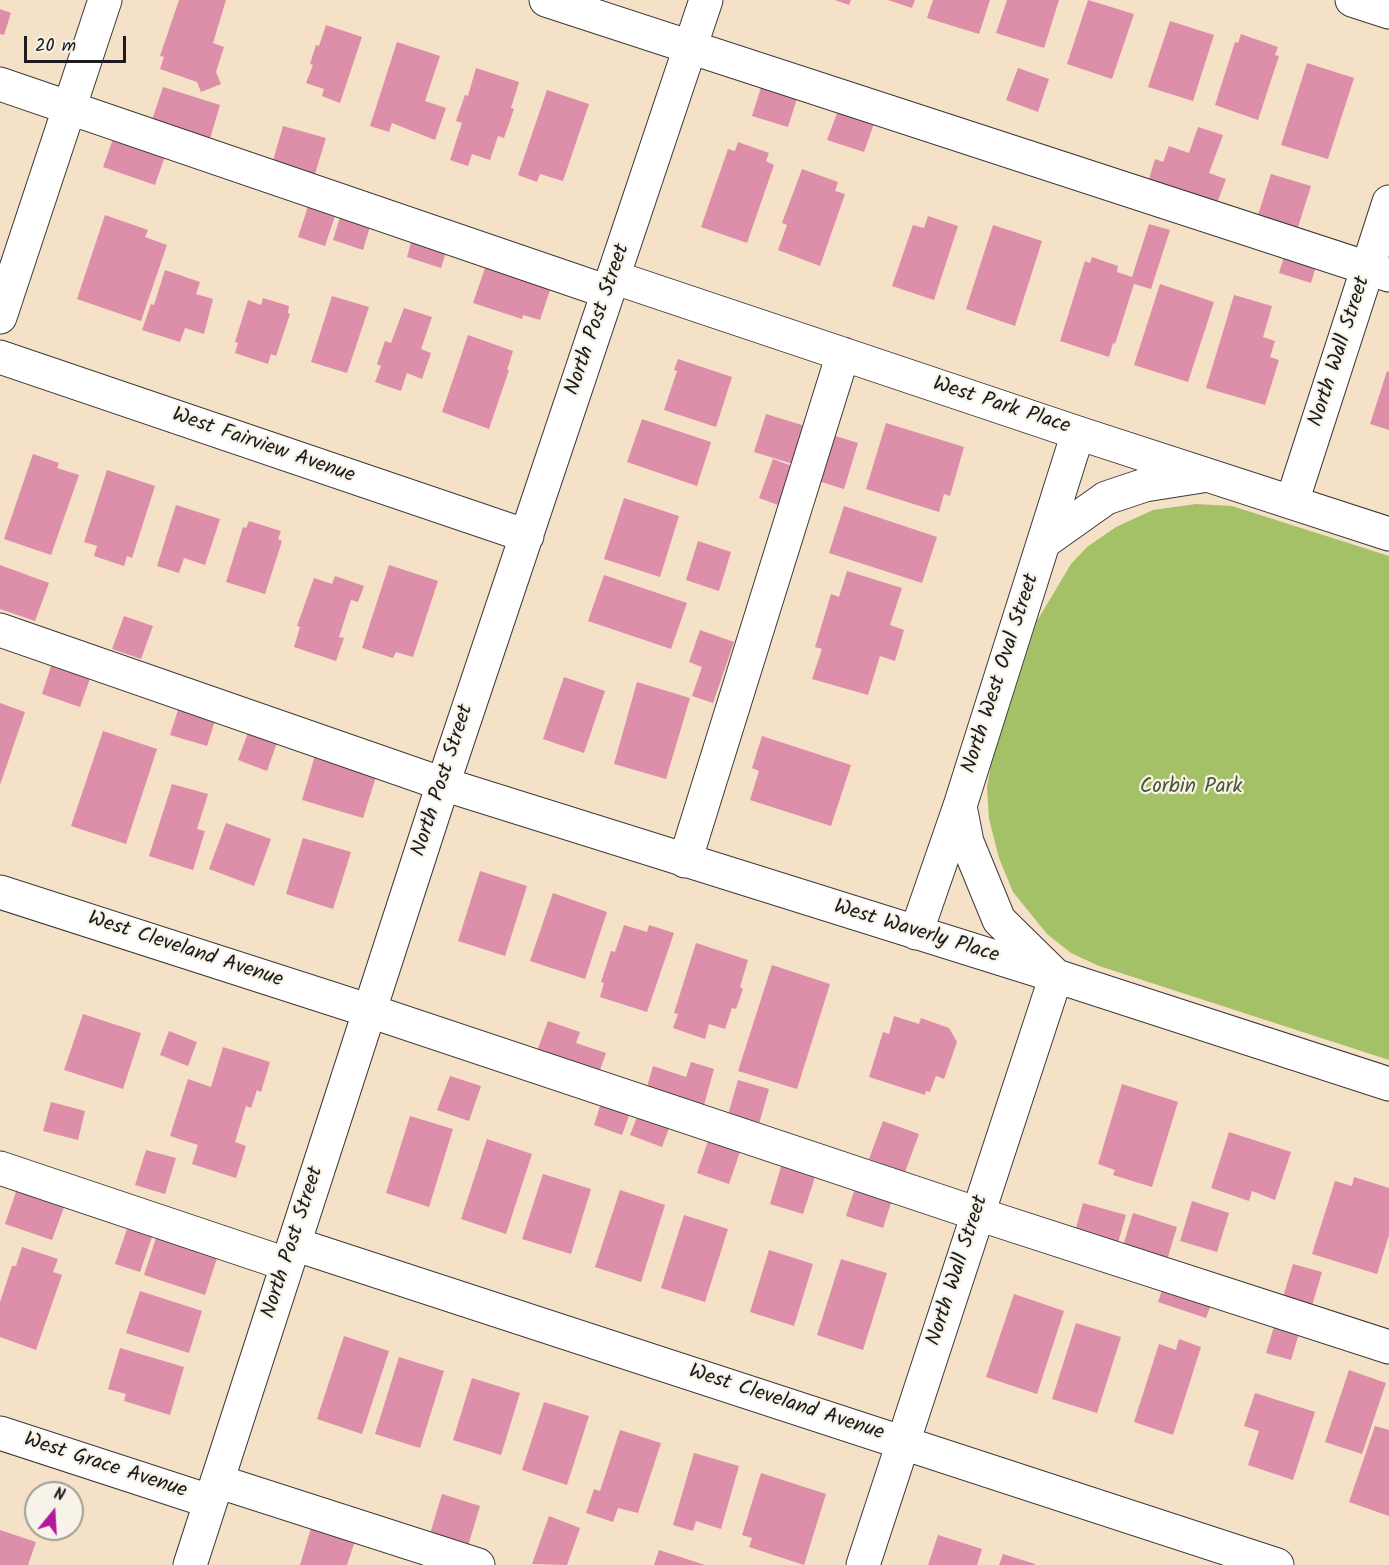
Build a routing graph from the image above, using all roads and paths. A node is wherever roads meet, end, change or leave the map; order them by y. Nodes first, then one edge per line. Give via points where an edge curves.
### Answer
1 (105, 0) edge
2 (546, 0) edge
3 (706, 0) edge
4 (1352, 0) edge
5 (1389, 12) edge
6 (690, 46) junction
7 (0, 84) edge
8 (70, 107) junction
9 (1389, 202) edge
10 (1378, 272) edge
11 (611, 284) junction
12 (0, 317) edge
13 (843, 354) junction
14 (0, 357) edge
15 (1078, 433) junction
16 (1208, 475) junction
17 (1292, 502) junction
18 (1389, 534) edge
19 (526, 536) junction
20 (1044, 542) junction
21 (0, 630) edge
22 (443, 783) junction
23 (960, 806) junction
24 (685, 861) junction
25 (0, 892) edge
26 (916, 933) junction
27 (1056, 976) junction
28 (370, 1011) junction
29 (1389, 1084) edge
30 (0, 1168) edge
31 (978, 1214) junction
32 (290, 1254) junction
33 (1389, 1347) edge
34 (0, 1433) edge
35 (902, 1442) junction
36 (213, 1491) junction
37 (190, 1565) edge
38 (478, 1565) edge
39 (863, 1565) edge
40 (1277, 1565) edge

1 - 8 street
2 - 6 street
3 - 6 street, North Post Street
4 - 5 street
6 - 10 street
6 - 11 street, North Post Street
7 - 8 street, West Park Place
8 - 11 street, West Park Place
8 - 12 street
9 - 10 street, North Wall Street
10 - 17 street, North Wall Street
11 - 13 street, West Park Place
11 - 19 street, North Post Street
13 - 15 street, West Park Place
13 - 24 street
14 - 19 street, West Fairview Avenue
15 - 16 street, West Park Place
15 - 20 street, North West Oval Street
16 - 17 street, West Park Place
16 - 20 street via 1145,485 1106,498
17 - 18 street, West Park Place
19 - 22 street, North Post Street
20 - 23 street, North West Oval Street
21 - 22 street, West Waverly Place
22 - 24 street, West Waverly Place
22 - 28 street, North Post Street
23 - 26 street, North West Oval Street
23 - 27 street, North West Oval Street via 967,842 999,920
24 - 26 street, West Waverly Place
25 - 28 street, West Cleveland Avenue
26 - 27 street, West Waverly Place
27 - 29 street, West Waverly Place
27 - 31 street, North Wall Street
28 - 31 street, West Cleveland Avenue
28 - 32 street, North Post Street
30 - 32 street, West Cleveland Avenue
31 - 33 street, West Cleveland Avenue
31 - 35 street, North Wall Street
32 - 35 street, West Cleveland Avenue
32 - 36 street, North Post Street
34 - 36 street, West Grace Avenue
35 - 39 street, North Wall Street
35 - 40 street, West Cleveland Avenue
36 - 37 street, North Post Street
36 - 38 street, West Grace Avenue

